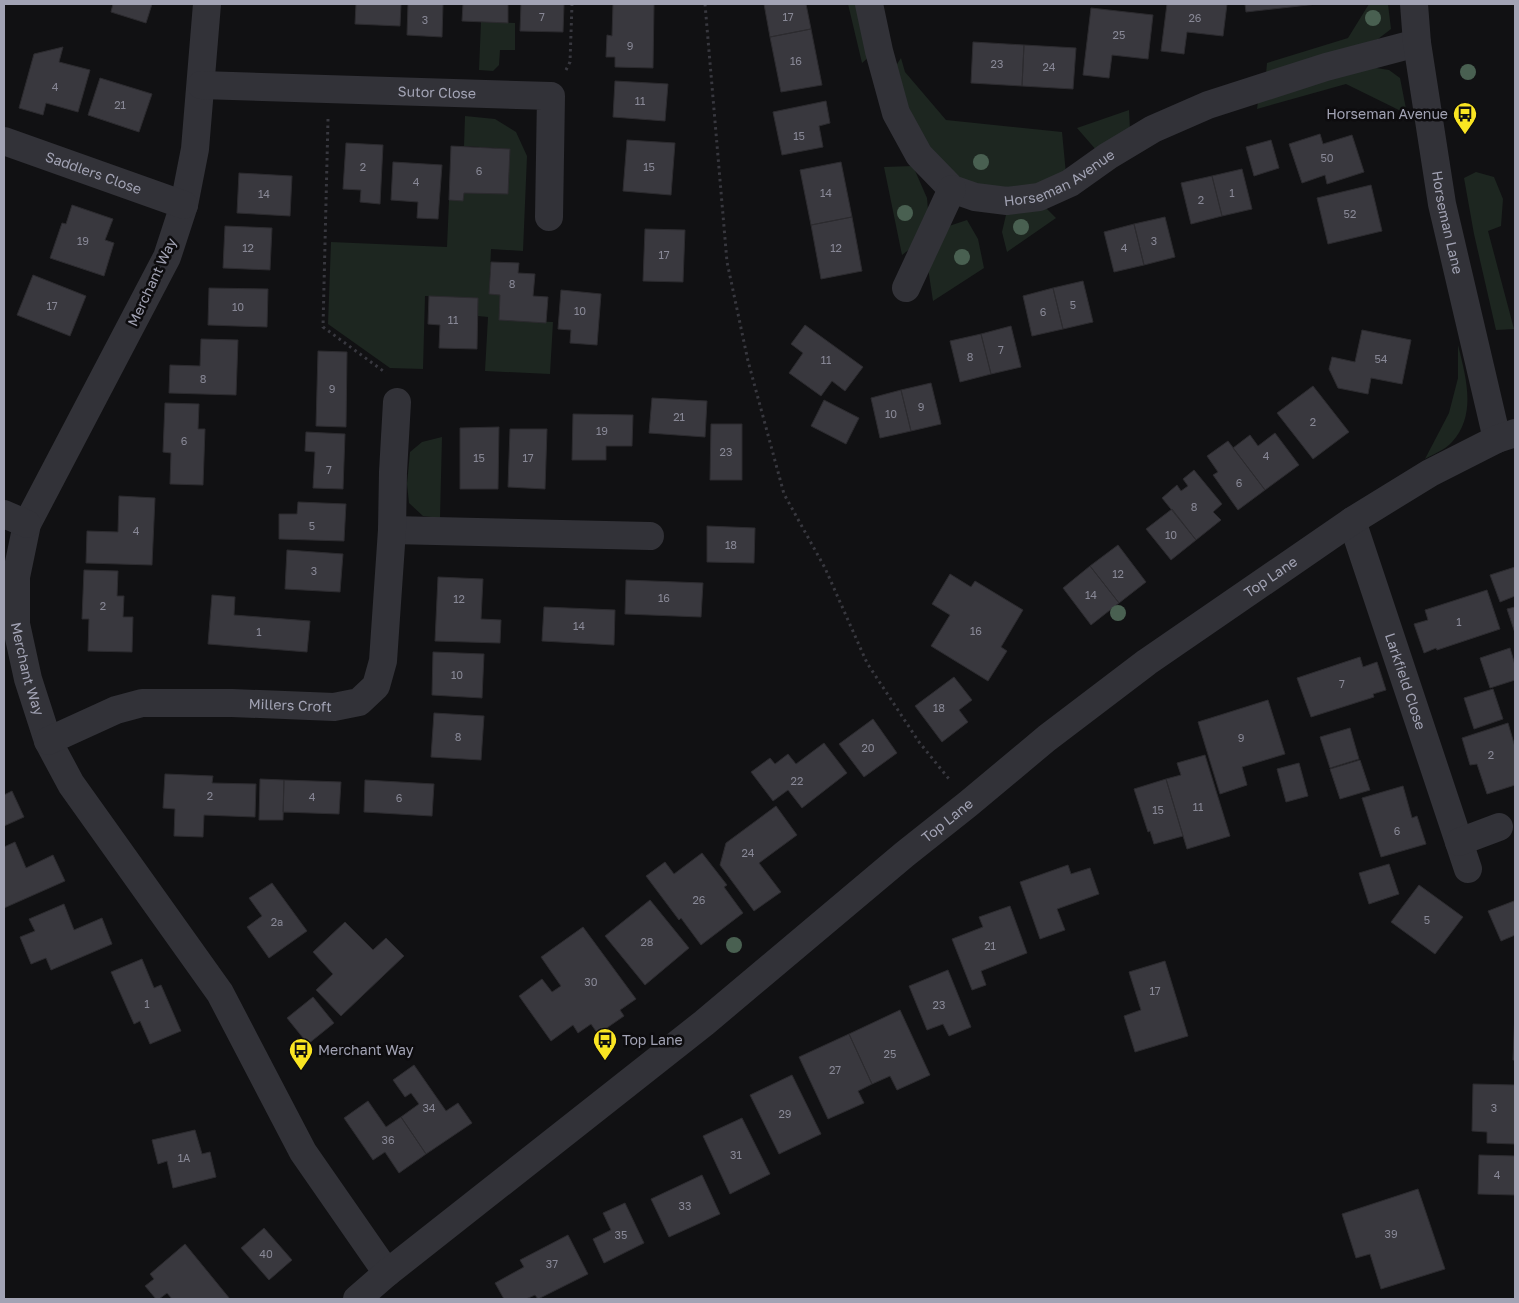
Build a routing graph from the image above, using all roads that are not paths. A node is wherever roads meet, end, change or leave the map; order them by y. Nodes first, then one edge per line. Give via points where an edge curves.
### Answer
1 (207, 4) edge
2 (869, 4) edge
3 (1414, 4) edge
4 (1417, 43) junction
5 (200, 85) junction
6 (4, 141) edge
7 (952, 189) junction
8 (184, 205) junction
9 (548, 218) dead end
10 (906, 288) dead end
11 (397, 402) road end
12 (1506, 436) edge
13 (16, 519) edge
14 (1352, 522) junction
15 (392, 530) junction
16 (650, 536) dead end
17 (48, 741) junction
18 (1499, 827) dead end
19 (1459, 842) junction
20 (1468, 869) dead end
21 (387, 1273) junction
22 (357, 1299) edge

1 - 5 street, Merchant Way
2 - 7 street, Horseman Avenue via 896,112 919,155
3 - 4 street, Horseman Lane
4 - 7 street, Horseman Avenue via 1326,67 1208,105 1153,129 1070,183 1039,197 1006,201 975,197
4 - 12 street, Horseman Lane via 1442,204
5 - 8 street, Merchant Way via 195,149
5 - 9 street, Sutor Close via 551,96
6 - 8 street, Saddlers Close
7 - 10 street
8 - 13 street, Merchant Way via 167,257
11 - 15 street, Millers Croft
12 - 14 street, Top Lane via 1430,473
13 - 17 street, Merchant Way via 16,624 28,679
14 - 19 street, Larkfield Close
14 - 21 street, Top Lane via 1147,662 1047,738 704,1023
15 - 16 street
15 - 17 street, Millers Croft via 383,661 376,686 359,702 334,708 142,703 116,710
17 - 21 street, Merchant Way via 71,784 220,993 303,1152
18 - 19 street
19 - 20 street, Larkfield Close
21 - 22 street, Top Lane

